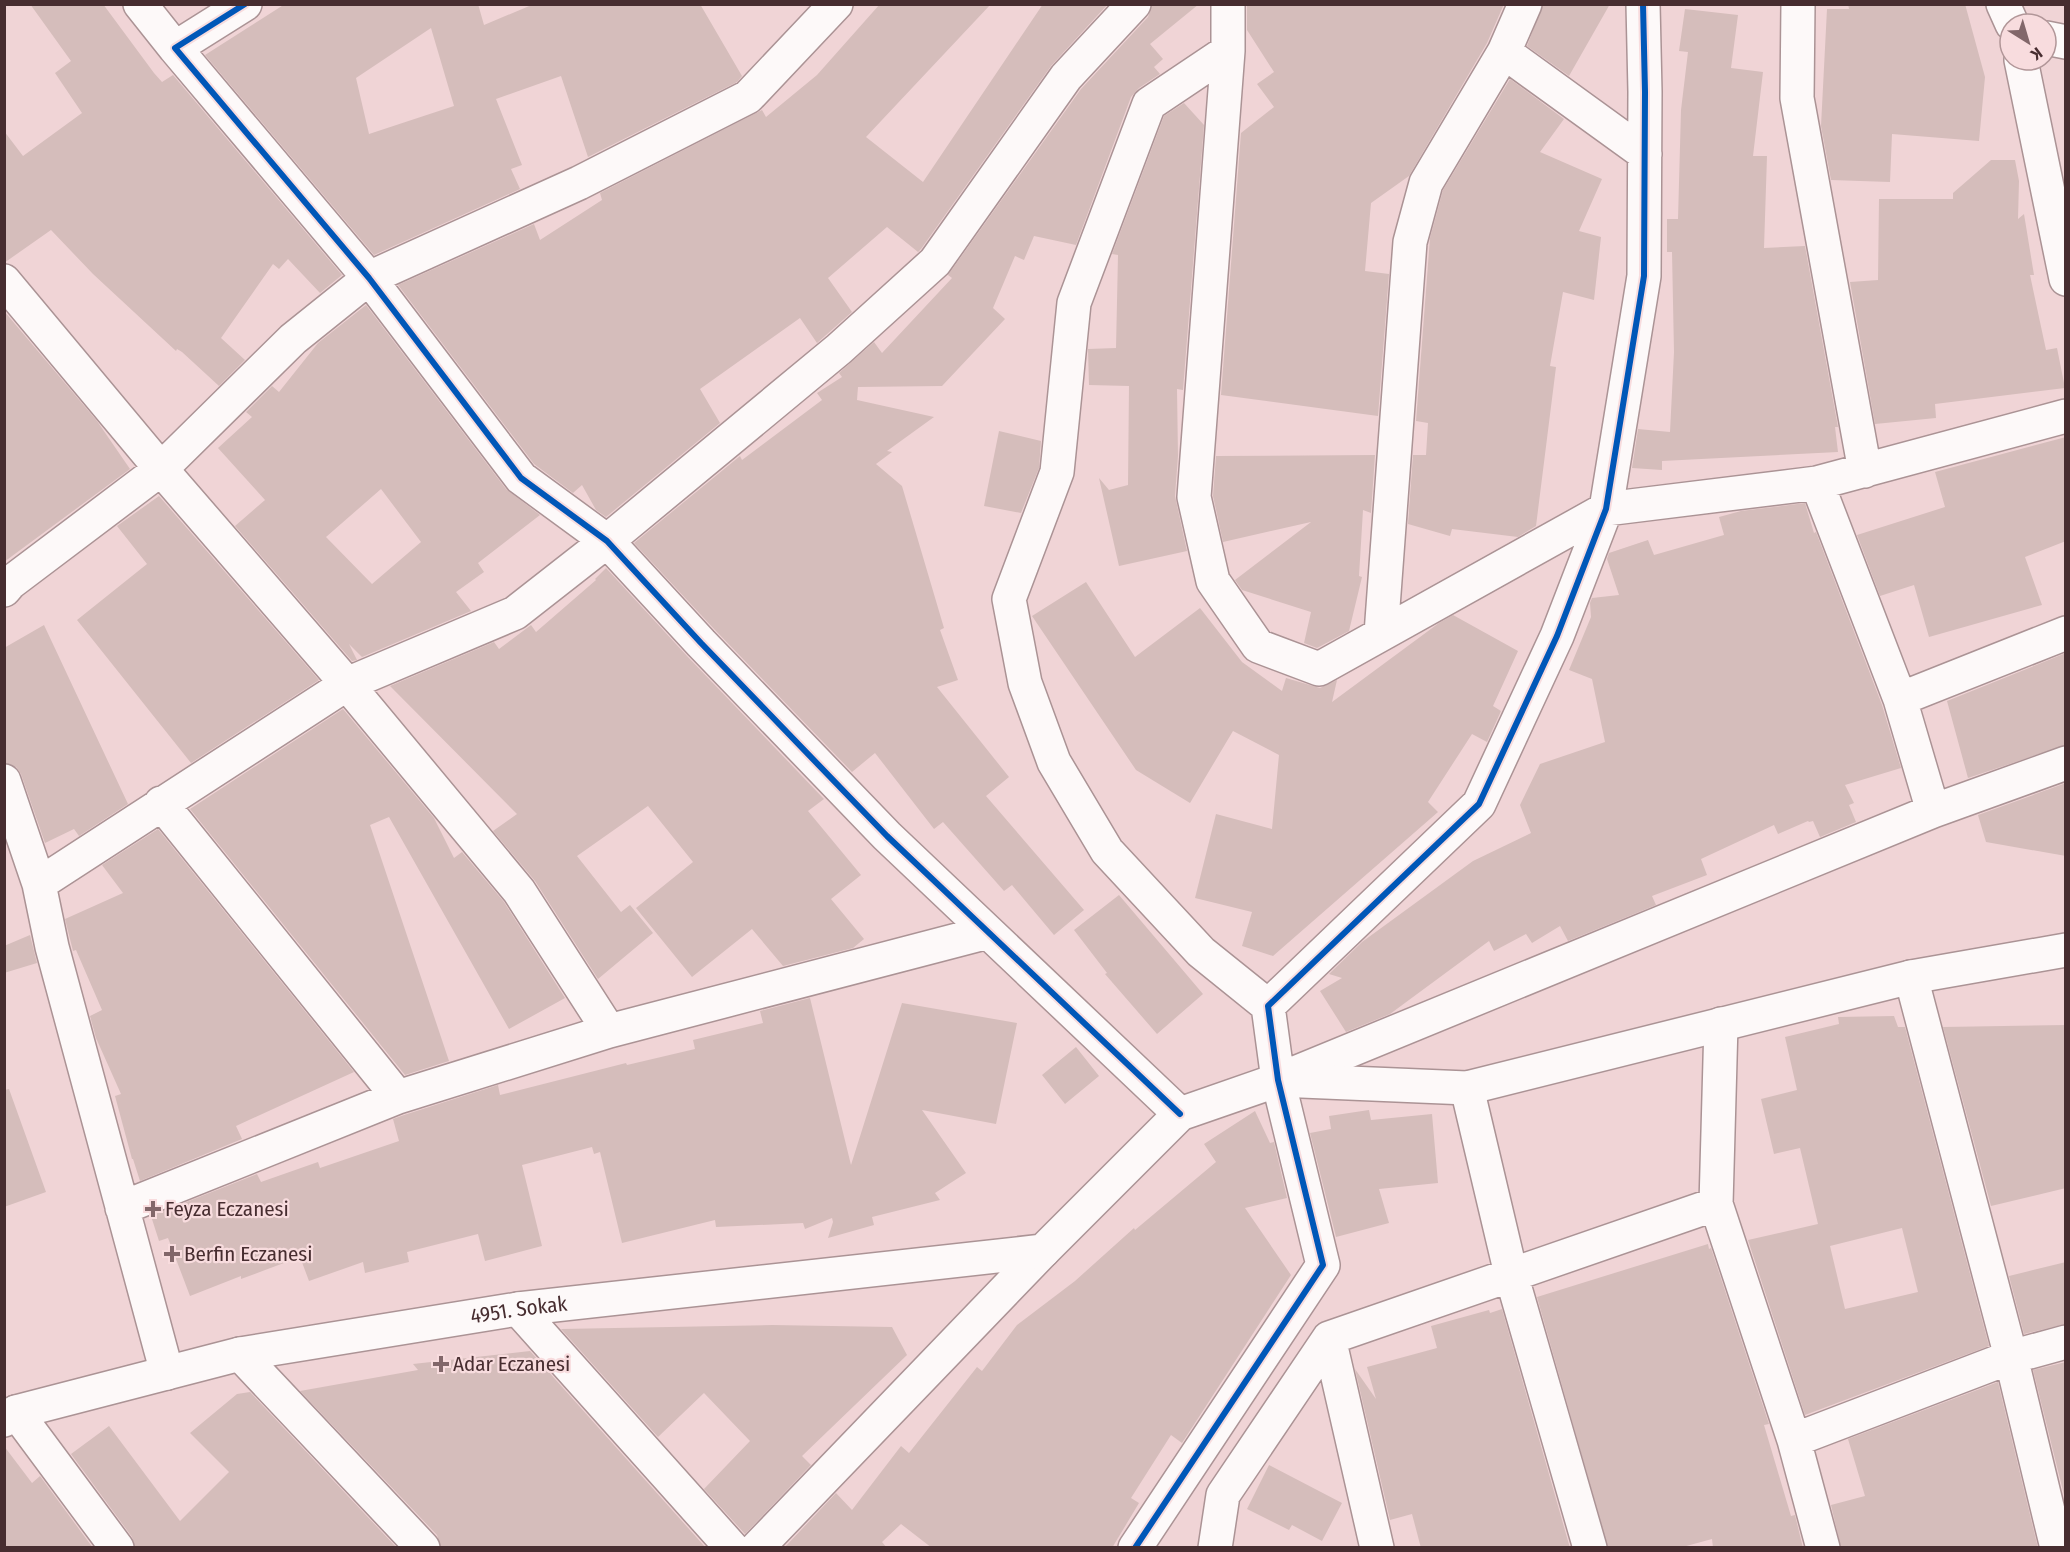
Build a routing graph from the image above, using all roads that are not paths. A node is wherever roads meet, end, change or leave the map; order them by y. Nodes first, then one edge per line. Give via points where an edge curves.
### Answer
1 (140, 4) edge
2 (245, 4) edge
3 (836, 4) edge
4 (1134, 4) edge
5 (1228, 4) edge
6 (1525, 4) edge
7 (1643, 4) edge
8 (1798, 4) edge
9 (175, 48) junction
10 (1228, 51) junction
11 (1504, 52) junction
12 (2023, 72) edge
13 (1645, 154) junction
14 (369, 278) junction
15 (2066, 279) edge
16 (4, 281) edge
17 (2066, 416) edge
18 (162, 469) junction
19 (1865, 471) junction
20 (1817, 483) junction
21 (1606, 509) junction
22 (607, 541) junction
23 (4, 590) edge
24 (2066, 633) edge
25 (1381, 634) junction
26 (347, 684) junction
27 (1900, 699) junction
28 (2066, 763) edge
29 (4, 781) edge
30 (161, 803) junction
31 (1933, 811) junction
32 (39, 884) junction
33 (988, 932) junction
34 (2066, 950) edge
35 (1911, 977) junction
36 (1268, 1006) junction
37 (1721, 1024) junction
38 (609, 1031) junction
39 (1278, 1080) junction
40 (1467, 1088) junction
41 (398, 1097) junction
42 (1180, 1114) junction
43 (1716, 1204) junction
44 (122, 1208) junction
45 (1043, 1251) junction
46 (1510, 1274) junction
47 (518, 1309) junction
48 (1329, 1338) junction
49 (2066, 1342) edge
50 (240, 1354) junction
51 (2011, 1357) junction
52 (167, 1373) junction
53 (10, 1416) edge
54 (1794, 1440) junction
55 (117, 1548) edge
56 (423, 1548) edge
57 (732, 1548) edge
58 (758, 1548) edge
59 (1135, 1548) edge
60 (1215, 1548) edge
61 (1377, 1548) edge
62 (1590, 1548) edge
63 (1823, 1548) edge
64 (2057, 1548) edge

1 - 9 street
2 - 9 street
3 - 14 street via 748,97 579,183
4 - 22 street via 1066,77 935,262 839,349
5 - 10 street
6 - 11 street
7 - 13 street
8 - 19 street via 1797,98
9 - 14 street
10 - 25 street via 1194,497 1213,581 1258,646 1319,669
10 - 36 street via 1149,104 1074,303 1057,472 1008,599 1025,683 1054,762 1107,851 1201,952
11 - 13 street
11 - 25 street via 1426,183 1410,242
12 - 15 street
13 - 21 street via 1644,276
14 - 18 street via 293,339
14 - 22 street via 521,478
16 - 18 street
17 - 19 street
18 - 23 street
18 - 26 street
19 - 20 street
20 - 21 street
20 - 27 street
21 - 25 street
21 - 36 street via 1557,636 1479,804
22 - 26 street via 515,613
22 - 33 street via 887,836
24 - 27 street
26 - 30 street
26 - 38 street via 519,891
27 - 31 street
28 - 31 street
29 - 32 street
30 - 32 street
30 - 41 street
31 - 39 street
32 - 44 street via 52,947
33 - 38 street
33 - 42 street
34 - 35 street
35 - 37 street
35 - 51 street
36 - 39 street
37 - 40 street
37 - 43 street
38 - 41 street
39 - 40 street
39 - 42 street
39 - 59 street via 1323,1265
40 - 46 street
41 - 44 street
42 - 45 street
43 - 46 street
43 - 54 street
44 - 52 street
45 - 47 street, 4951. Sokak
45 - 58 street
46 - 48 street
46 - 62 street
47 - 50 street, 4951. Sokak
47 - 57 street
48 - 60 street via 1223,1495
48 - 61 street
49 - 51 street
50 - 52 street, 4951. Sokak
50 - 56 street
51 - 54 street
51 - 64 street
52 - 53 street, 4951. Sokak
53 - 55 street
54 - 63 street

